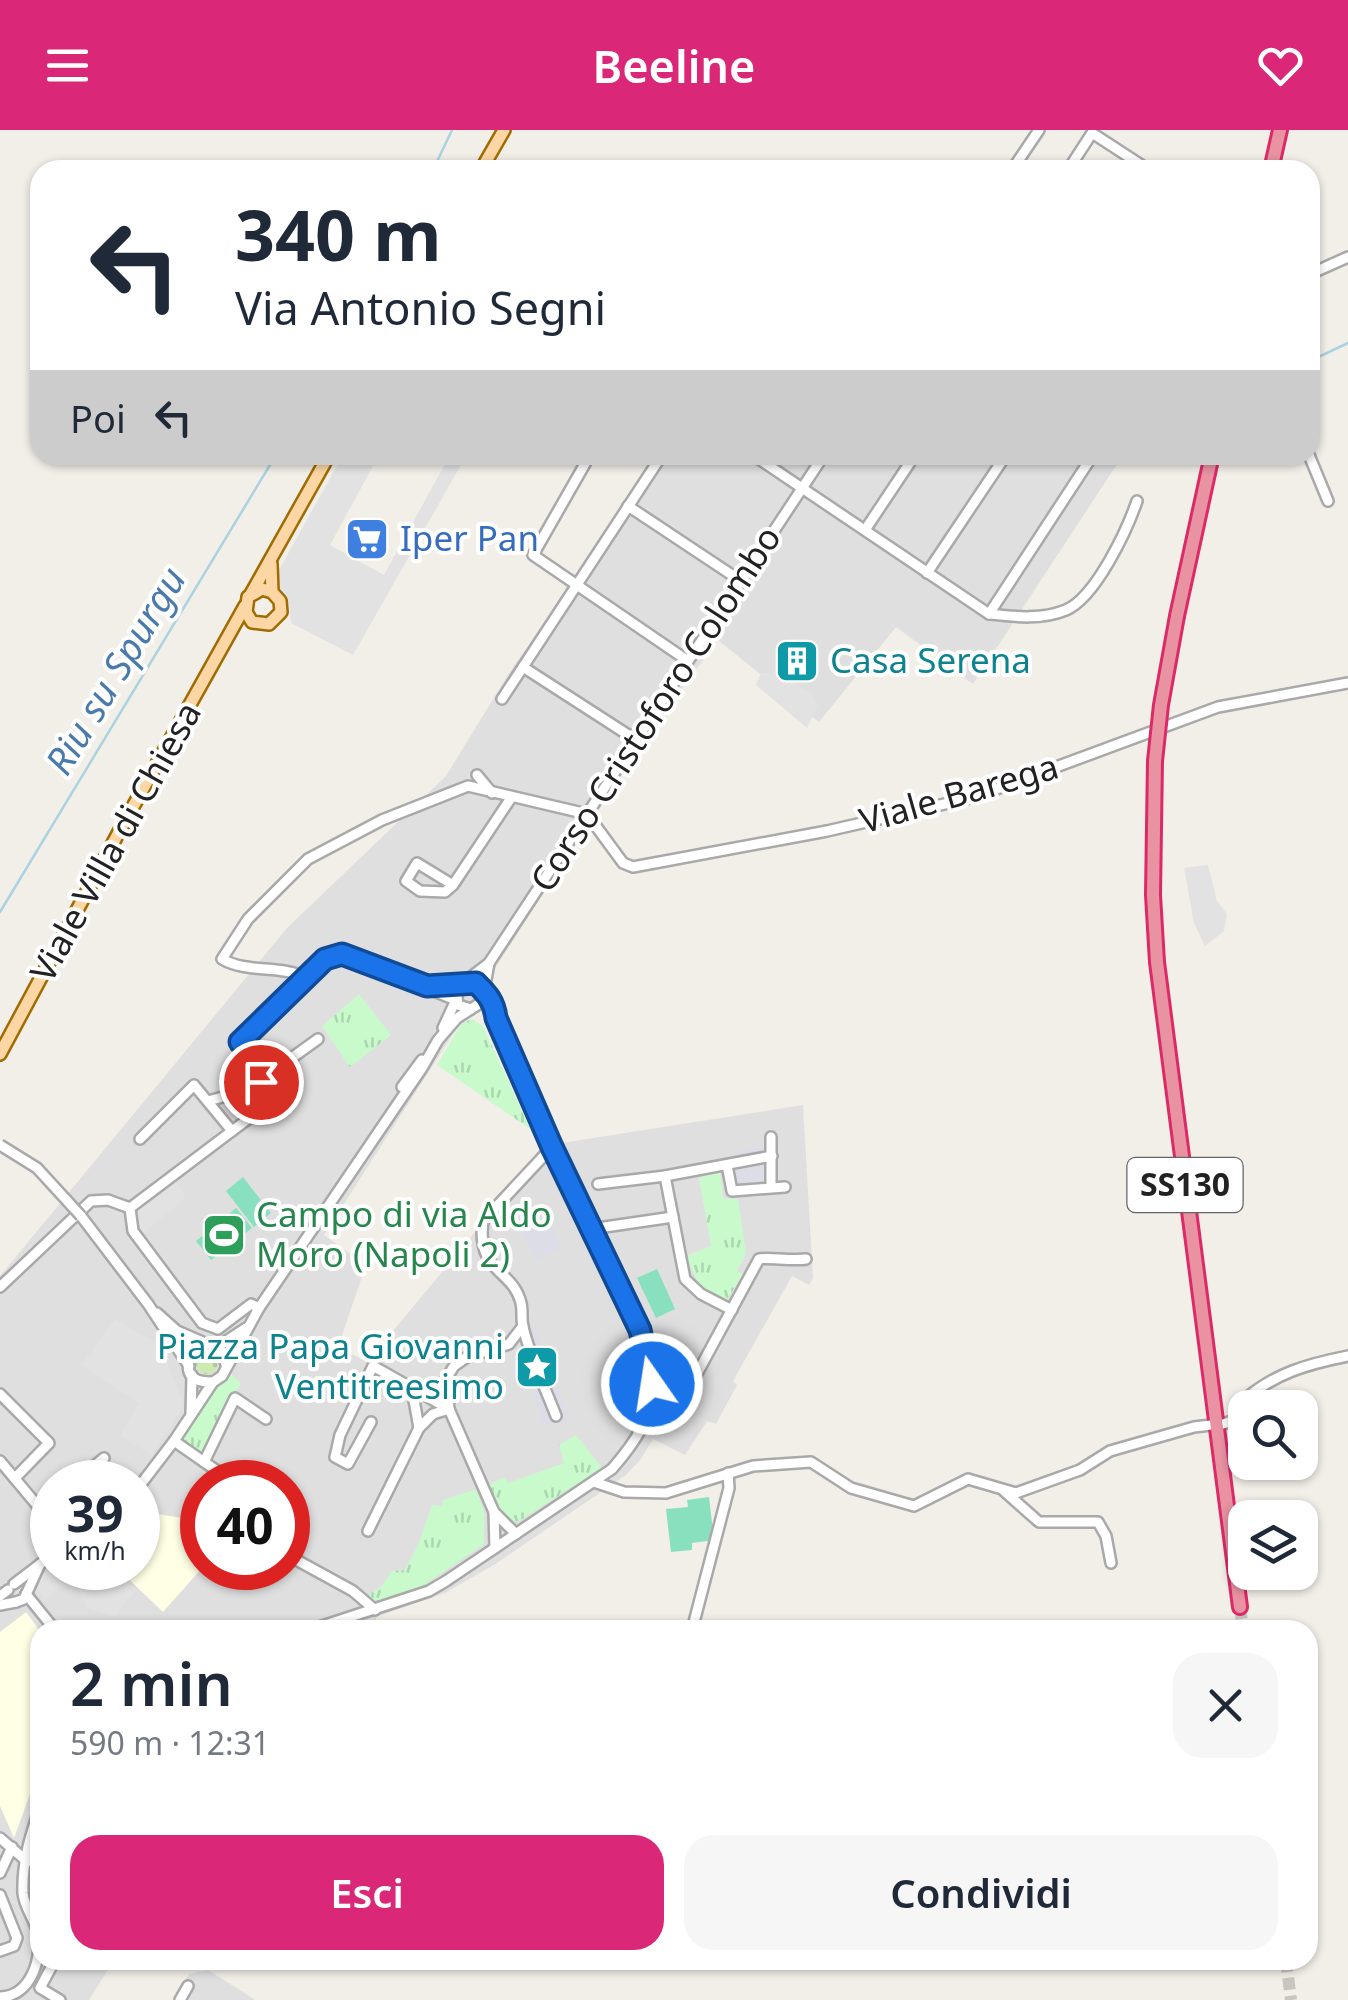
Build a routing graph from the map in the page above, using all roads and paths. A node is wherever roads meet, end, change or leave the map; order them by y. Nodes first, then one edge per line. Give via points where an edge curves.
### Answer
1 (504, 130) edge
2 (1039, 130) edge
3 (1280, 130) edge
4 (487, 160) edge
5 (1020, 160) edge
6 (1074, 160) edge
7 (1134, 160) edge
8 (1274, 160) edge
9 (1348, 258) edge
10 (1320, 270) edge
11 (324, 465) edge
12 (584, 465) edge
13 (655, 465) edge
14 (769, 465) edge
15 (817, 465) edge
16 (907, 465) edge
17 (999, 465) edge
18 (1086, 465) edge
19 (1210, 465) edge
20 (1314, 465) edge
21 (803, 487) junction
22 (1137, 501) dead end
23 (1328, 501) dead end
24 (628, 506) junction
25 (865, 530) junction
26 (271, 562) junction
27 (927, 573) junction
28 (740, 582) junction
29 (577, 584) junction
30 (272, 592) junction
31 (248, 600) junction
32 (989, 614) junction
33 (252, 622) junction
34 (232, 630) junction
35 (688, 661) junction
36 (523, 667) junction
37 (1348, 683) edge
38 (502, 699) dead end
39 (636, 740) junction
40 (478, 774) dead end
41 (492, 792) junction
42 (511, 798) junction
43 (587, 814) junction
44 (452, 885) junction
45 (489, 963) junction
46 (307, 978) junction
47 (462, 983) junction
48 (427, 986) junction
49 (482, 990) junction
50 (456, 1000) junction
51 (473, 1009) junction
52 (496, 1018) junction
53 (318, 1039) dead end
54 (438, 1040) junction
55 (0, 1054) edge
56 (268, 1075) junction
57 (208, 1101) junction
58 (260, 1111) dead end
59 (232, 1131) junction
60 (771, 1137) dead end
61 (140, 1139) dead end
62 (0, 1146) edge
63 (552, 1147) junction
64 (772, 1156) junction
65 (727, 1165) junction
66 (665, 1176) junction
67 (598, 1184) dead end
68 (771, 1186) junction
69 (786, 1187) dead end
70 (130, 1208) junction
71 (673, 1217) junction
72 (591, 1229) junction
73 (806, 1260) dead end
74 (0, 1287) edge
75 (148, 1304) junction
76 (263, 1304) junction
77 (732, 1310) junction
78 (251, 1322) junction
79 (523, 1326) junction
80 (212, 1346) junction
81 (1348, 1356) edge
82 (226, 1365) junction
83 (190, 1370) junction
84 (212, 1382) junction
85 (412, 1389) junction
86 (0, 1394) edge
87 (679, 1407) dead end
88 (448, 1409) junction
89 (190, 1416) junction
90 (556, 1416) dead end
91 (266, 1419) dead end
92 (371, 1422) dead end
93 (1224, 1424) dead end
94 (1212, 1425) dead end
95 (420, 1428) junction
96 (174, 1441) junction
97 (104, 1458) dead end
98 (102, 1460) edge
99 (159, 1460) edge
100 (201, 1460) edge
101 (205, 1460) edge
102 (0, 1461) edge
103 (728, 1473) junction
104 (15, 1478) junction
105 (594, 1482) junction
106 (1002, 1489) junction
107 (30, 1496) edge
108 (494, 1512) junction
109 (368, 1531) dead end
110 (516, 1534) junction
111 (495, 1548) junction
112 (1111, 1563) dead end
113 (310, 1565) edge
114 (30, 1572) edge
115 (30, 1584) edge
116 (7, 1590) edge
117 (26, 1592) junction
118 (17, 1602) junction
119 (0, 1604) edge
120 (36, 1606) junction
121 (1240, 1607) tunnel mouth
122 (375, 1610) junction
123 (346, 1619) joint
124 (47, 1620) edge
125 (343, 1620) edge
126 (695, 1620) edge
127 (0, 1838) edge
128 (30, 1839) edge
129 (12, 1847) junction
130 (24, 1858) junction
131 (30, 1861) edge
132 (0, 1873) edge
133 (0, 1895) edge
134 (30, 1914) edge
135 (0, 1951) edge
136 (31, 1970) edge
137 (50, 1970) edge
138 (188, 1986) dead end
139 (0, 1997) edge
140 (60, 2000) edge
141 (180, 2000) edge

1 - 4 main road
2 - 5 street
3 - 8 highway
6 - 7 street via 1092,133
9 - 10 street
11 - 26 main road, Viale Villa di Chiesa
12 - 29 street via 532,555
13 - 24 street
14 - 21 street
15 - 21 street, Corso Cristoforo Colombo
16 - 25 street
17 - 27 street
18 - 32 street
19 - 121 highway, SS130, bridge via 1161,705 1153,880 1157,962
20 - 23 street
21 - 25 street
21 - 28 street, Corso Cristoforo Colombo
22 - 32 street via 1124,538 1070,609 1028,618
24 - 28 street
24 - 29 street
25 - 27 street
26 - 30 main road
26 - 31 main road, Viale Villa di Chiesa
27 - 32 street
28 - 35 street, Corso Cristoforo Colombo
29 - 35 street
29 - 36 street
30 - 31 main road via 262,590
30 - 33 main road via 280,600 278,617 269,624
31 - 33 main road
31 - 34 main road, Viale Villa di Chiesa
33 - 34 main road
34 - 55 main road, Viale Villa di Chiesa
35 - 39 street, Corso Cristoforo Colombo
36 - 38 street
36 - 39 street
37 - 43 street, Viale Barega via 1218,708 974,797 633,867
39 - 43 street, Corso Cristoforo Colombo
40 - 41 street
41 - 42 street
41 - 46 street via 468,786 308,859 248,919 222,960
42 - 43 street
42 - 44 street
43 - 45 street, Corso Cristoforo Colombo
44 - 44 street via 418,862 406,882 434,893
45 - 47 street, Corso Cristoforo Colombo
45 - 49 street, Corso Cristoforo Colombo
46 - 48 street via 325,959 342,954
46 - 56 street via 240,1042
47 - 48 street
47 - 49 street
47 - 50 street, Corso Cristoforo Colombo
48 - 50 street
49 - 51 street, Corso Cristoforo Colombo via 482,1002
49 - 52 street
50 - 51 street
50 - 54 street, Corso Cristoforo Colombo
51 - 52 street
51 - 54 street, Corso Cristoforo Colombo
52 - 63 street
53 - 56 street
54 - 76 street, Corso Cristoforo Colombo
56 - 57 street via 252,1089
57 - 59 street
57 - 61 street via 194,1085
58 - 59 street
59 - 70 street
60 - 64 street
62 - 75 street, bridge via 37,1168
63 - 72 street
63 - 79 street via 484,1221 484,1250 515,1290
64 - 65 street
64 - 68 street
65 - 66 street
65 - 68 street via 732,1191
66 - 67 street
66 - 71 street
68 - 69 street
70 - 74 street via 91,1201
70 - 76 street via 133,1231 210,1329 218,1330 251,1304
71 - 72 street
71 - 77 street via 685,1279
72 - 105 street via 640,1330 652,1384 648,1414 632,1446
73 - 77 street via 759,1259
75 - 80 street via 177,1331
75 - 83 street
76 - 78 street, Corso Cristoforo Colombo
77 - 87 street
78 - 80 street, Corso Cristoforo Colombo
78 - 82 street, Corso Cristoforo Colombo
79 - 88 street via 509,1344 454,1366 446,1379
79 - 90 street
80 - 82 street
80 - 83 street, Corso Cristoforo Colombo via 194,1350
81 - 93 street via 1277,1376 1244,1400 1241,1418
82 - 84 street, Corso Cristoforo Colombo
83 - 84 street via 201,1382
83 - 89 street, Corso Cristoforo Colombo
84 - 89 street, Corso Cristoforo Colombo
85 - 88 street
85 - 92 street via 373,1366 334,1457 348,1464
85 - 95 street
86 - 104 street via 49,1444
88 - 95 street
88 - 108 street
89 - 96 street, Corso Cristoforo Colombo
91 - 101 street via 236,1398
94 - 106 street via 1110,1452 1016,1493
95 - 109 street
96 - 99 street, Corso Cristoforo Colombo
96 - 100 street
97 - 98 street
102 - 104 street
103 - 105 street via 666,1492 624,1492
103 - 106 street via 810,1462 851,1488 914,1506 968,1480
103 - 126 street
104 - 107 street
105 - 110 street
106 - 112 street via 1039,1522 1098,1522
108 - 110 street
108 - 111 street
110 - 111 street
111 - 122 street via 429,1591
113 - 122 street
114 - 116 street
115 - 117 street
116 - 117 street via 22,1584
116 - 118 street
117 - 118 street
117 - 120 street
118 - 119 street
118 - 120 street
120 - 124 street
122 - 123 street
123 - 125 street
127 - 129 street
128 - 130 street
129 - 130 street
129 - 132 street
130 - 131 street
130 - 134 street via 23,1899
133 - 135 street via 17,1938
136 - 139 street via 24,1988
137 - 140 street via 40,1988
138 - 141 street

